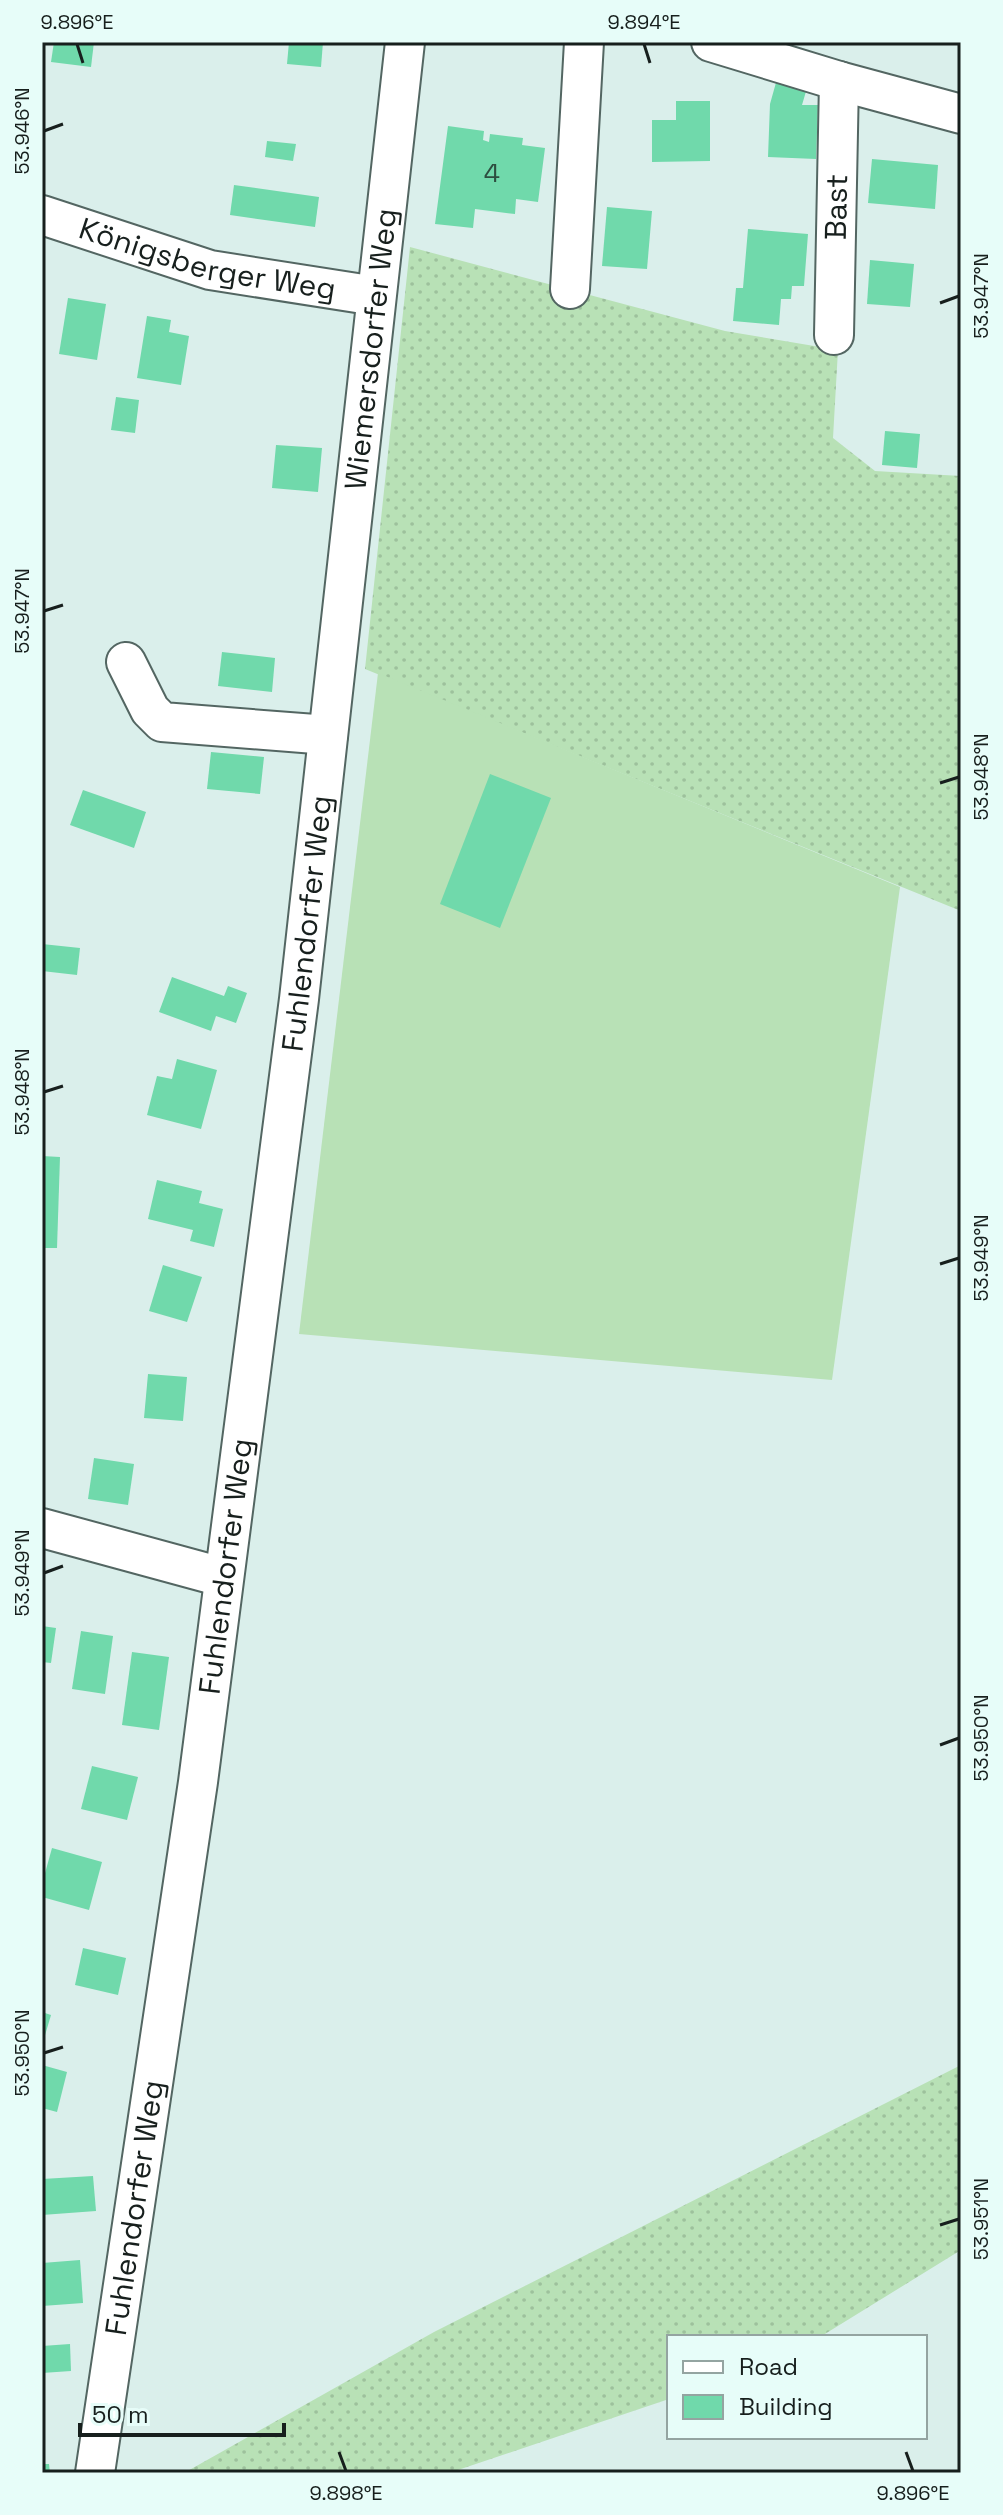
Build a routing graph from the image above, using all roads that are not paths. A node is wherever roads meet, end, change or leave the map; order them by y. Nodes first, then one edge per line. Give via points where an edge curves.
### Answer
1 (405, 42) edge
2 (584, 42) edge
3 (711, 42) edge
4 (839, 81) junction
5 (961, 114) edge
6 (42, 215) edge
7 (570, 289) dead end
8 (376, 296) junction
9 (834, 335) dead end
10 (338, 657) joint
11 (126, 662) dead end
12 (328, 735) junction
13 (42, 1528) edge
14 (222, 1577) junction
15 (95, 2473) edge

1 - 8 street, Wiemersdorfer Weg
2 - 7 street
3 - 4 street
4 - 5 street
4 - 9 street, Bast
6 - 8 street, Königsberger Weg via 210,270
8 - 10 street, Wiemersdorfer Weg
10 - 12 street, Fuhlendorfer Weg
11 - 12 street via 150,710 162,722
12 - 14 street, Fuhlendorfer Weg via 299,999
13 - 14 street
14 - 15 street, Fuhlendorfer Weg via 198,1782

